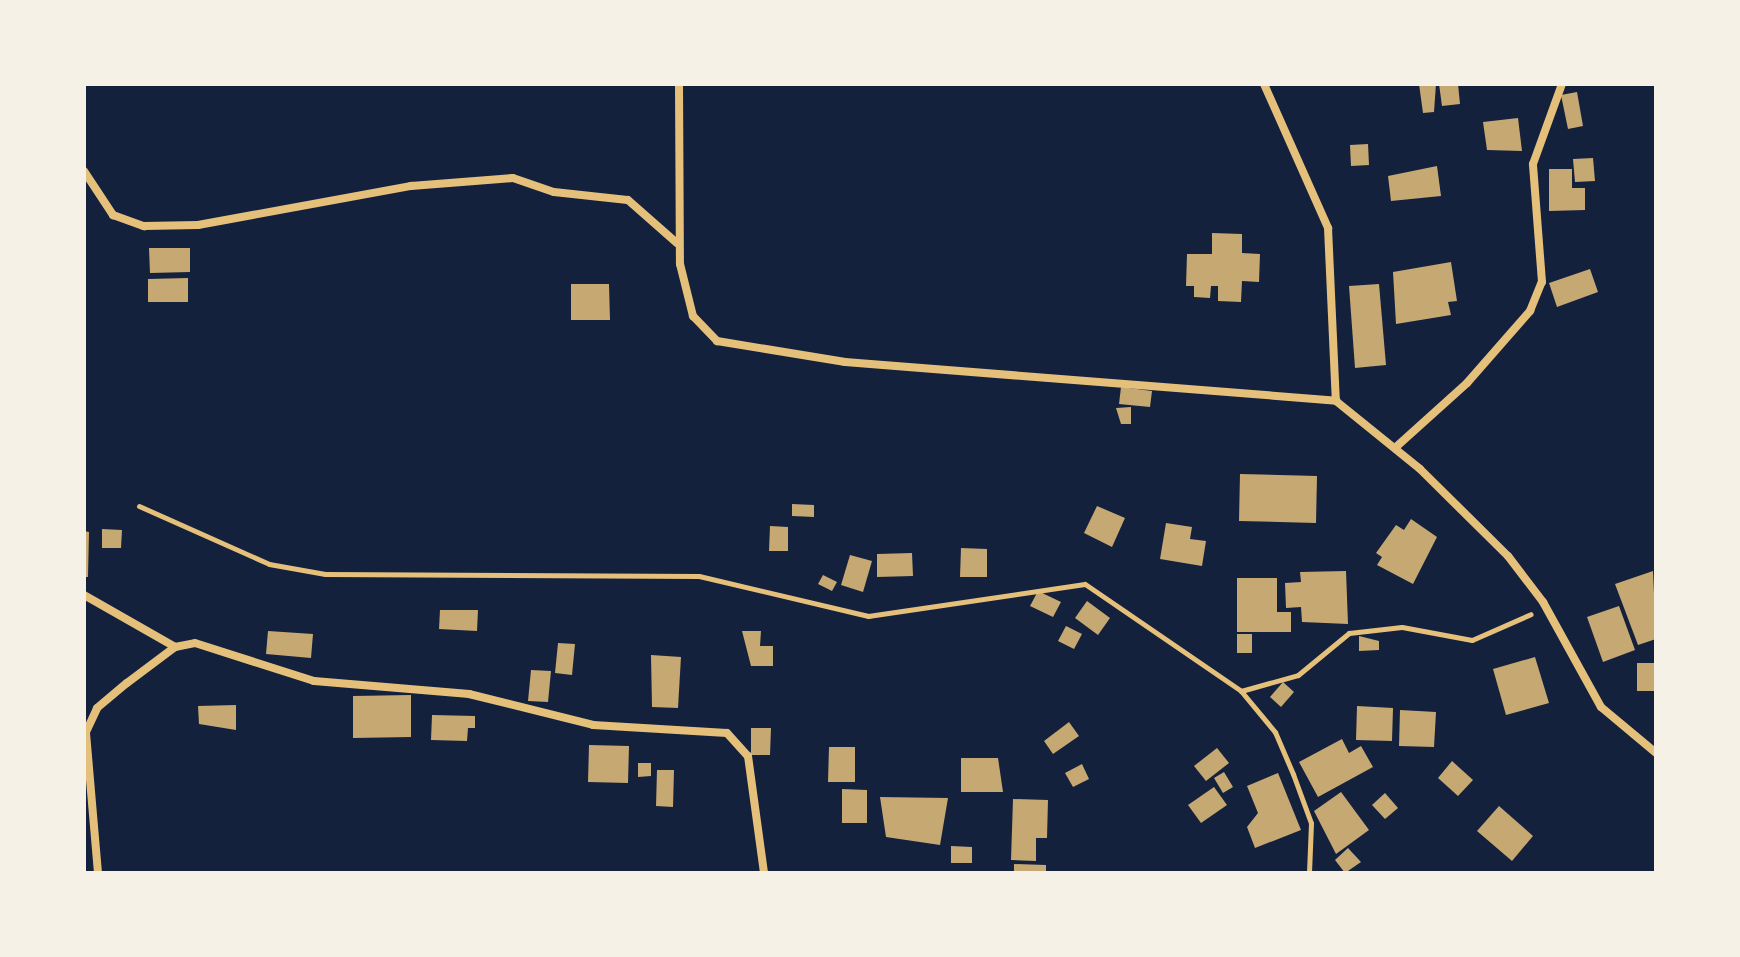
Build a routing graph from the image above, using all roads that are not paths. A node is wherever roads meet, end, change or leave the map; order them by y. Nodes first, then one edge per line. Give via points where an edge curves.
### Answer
1 (679, 84) edge
2 (1264, 84) edge
3 (1562, 84) edge
4 (84, 171) edge
5 (677, 244) junction
6 (1336, 401) junction
7 (1396, 447) junction
8 (84, 595) edge
9 (175, 647) junction
10 (1656, 753) edge
11 (98, 873) edge
12 (764, 873) edge

1 - 5 street
2 - 6 street via 1328,228
3 - 7 street via 1533,164 1542,282 1530,311 1467,383
4 - 5 street via 113,215 144,226 513,178 554,192 628,200
5 - 6 street via 693,316 717,341 753,350
6 - 7 street
7 - 10 street via 1508,556 1543,602 1601,707
8 - 9 street
9 - 11 street via 97,708 86,732
9 - 12 street via 207,645 314,681 469,694 593,725 727,733 748,756

